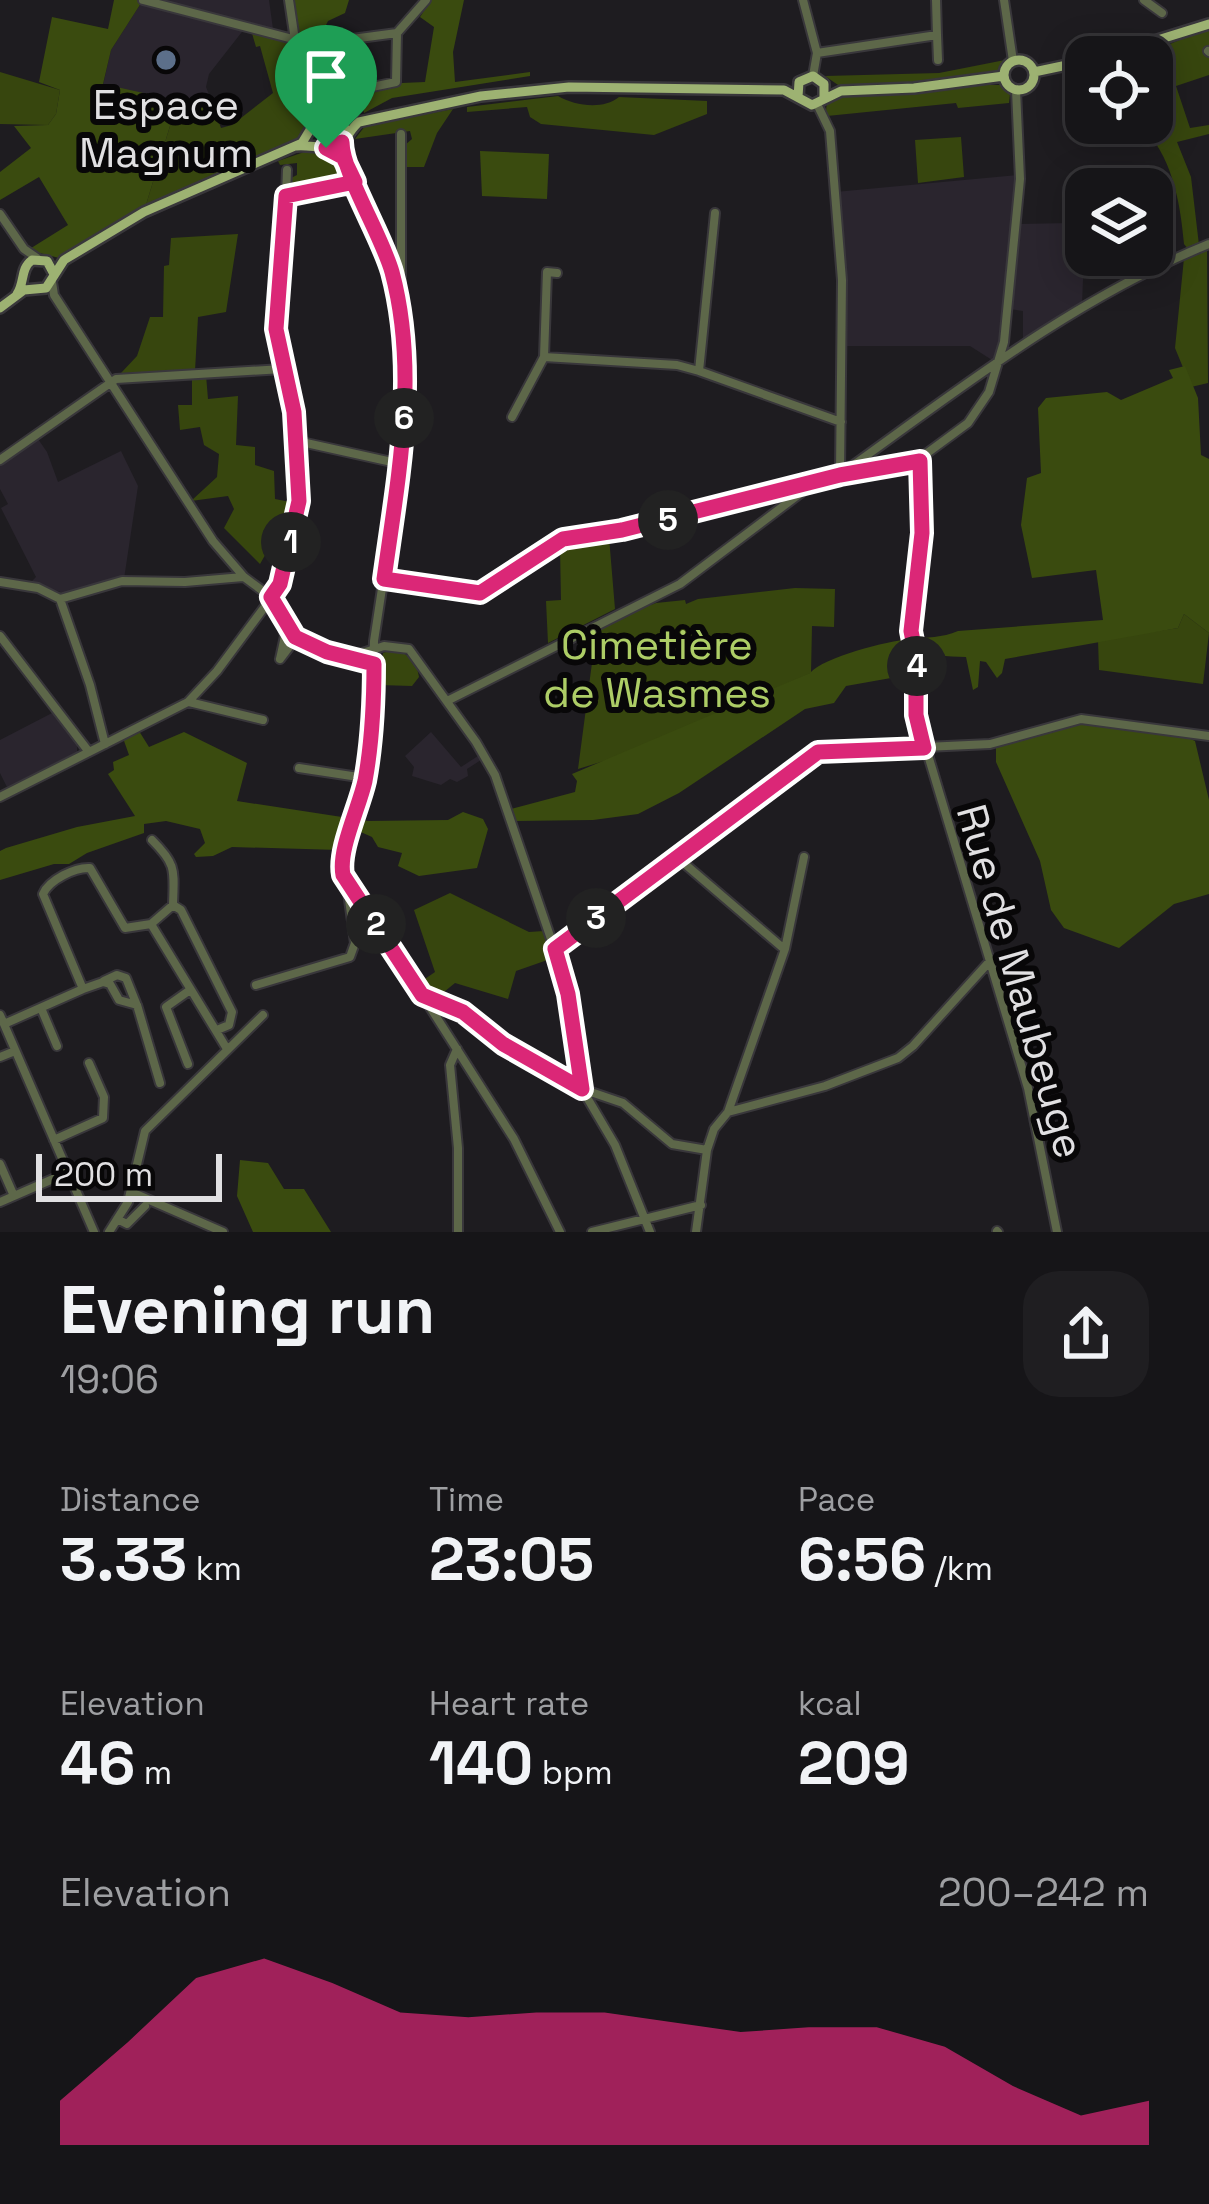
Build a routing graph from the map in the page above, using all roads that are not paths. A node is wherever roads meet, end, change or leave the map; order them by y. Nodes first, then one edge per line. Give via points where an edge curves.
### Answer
1 (143, 0) edge
2 (289, 0) edge
3 (426, 0) edge
4 (803, 0) edge
5 (936, 0) edge
6 (1004, 0) edge
7 (1144, 0) edge
8 (1162, 13) dead end
9 (1209, 24) edge
10 (397, 33) junction
11 (937, 35) junction
12 (1170, 36) edge
13 (336, 39) dead end
14 (352, 39) dead end
15 (295, 40) junction
16 (312, 44) junction
17 (817, 53) junction
18 (938, 61) dead end
19 (1013, 61) junction
20 (1065, 65) edge
21 (1034, 72) junction
22 (813, 76) junction
23 (1004, 76) junction
24 (799, 82) junction
25 (824, 84) junction
26 (784, 90) junction
27 (1016, 90) junction
28 (841, 91) junction
29 (798, 97) junction
30 (316, 100) junction
31 (820, 101) junction
32 (338, 115) junction
33 (359, 122) junction
34 (312, 126) junction
35 (401, 134) dead end
36 (345, 137) junction
37 (296, 146) junction
38 (323, 147) junction
39 (343, 157) junction
40 (287, 170) dead end
41 (355, 182) junction
42 (286, 196) junction
43 (715, 213) dead end
44 (0, 214) edge
45 (1209, 244) edge
46 (24, 249) junction
47 (43, 260) junction
48 (64, 260) junction
49 (24, 271) junction
50 (557, 273) dead end
51 (53, 278) junction
52 (38, 289) junction
53 (17, 294) junction
54 (54, 295) junction
55 (0, 308) edge
56 (400, 313) junction
57 (546, 358) junction
58 (998, 362) junction
59 (283, 369) junction
60 (699, 371) junction
61 (111, 382) junction
62 (512, 417) dead end
63 (842, 422) junction
64 (296, 440) junction
65 (0, 460) edge
66 (920, 461) junction
67 (400, 464) junction
68 (840, 475) junction
69 (812, 485) junction
70 (244, 577) junction
71 (384, 579) junction
72 (0, 582) edge
73 (271, 597) junction
74 (60, 599) junction
75 (0, 636) edge
76 (378, 648) junction
77 (347, 658) junction
78 (374, 664) junction
79 (447, 700) junction
80 (188, 702) junction
81 (263, 720) dead end
82 (1209, 736) edge
83 (105, 744) junction
84 (924, 748) junction
85 (89, 752) junction
86 (299, 768) dead end
87 (365, 778) junction
88 (0, 797) edge
89 (152, 840) dead end
90 (804, 857) dead end
91 (679, 859) junction
92 (346, 882) junction
93 (173, 905) junction
94 (151, 924) junction
95 (555, 949) junction
96 (784, 950) junction
97 (990, 962) junction
98 (103, 982) junction
99 (256, 985) dead end
100 (83, 989) junction
101 (190, 990) junction
102 (422, 995) junction
103 (136, 1005) junction
104 (41, 1008) junction
105 (263, 1015) dead end
106 (2, 1019) edge
107 (217, 1030) junction
108 (57, 1046) dead end
109 (226, 1049) junction
110 (457, 1049) junction
111 (15, 1051) junction
112 (0, 1057) edge
113 (89, 1063) dead end
114 (188, 1064) dead end
115 (160, 1083) dead end
116 (582, 1089) junction
117 (728, 1112) junction
118 (54, 1140) junction
119 (706, 1150) junction
120 (0, 1164) edge
121 (69, 1172) junction
122 (131, 1192) junction
123 (14, 1196) junction
124 (0, 1202) edge
125 (700, 1204) junction
126 (145, 1206) dead end
127 (645, 1218) junction
128 (117, 1219) junction
129 (94, 1232) edge
130 (109, 1232) edge
131 (223, 1232) edge
132 (458, 1232) edge
133 (560, 1232) edge
134 (592, 1232) edge
135 (650, 1232) edge
136 (696, 1232) edge
137 (1057, 1232) edge

1 - 15 street
2 - 15 street
3 - 10 street
4 - 17 street
5 - 11 street
6 - 19 street
7 - 8 street
9 - 12 main road
10 - 14 street
10 - 16 street via 396,82 353,91 330,55
11 - 17 street
11 - 18 street
13 - 16 street
15 - 16 street
15 - 30 street
17 - 22 street
19 - 21 main road via 1027,61
19 - 23 main road
20 - 21 main road
21 - 27 main road via 1030,86
22 - 24 main road
22 - 25 main road
23 - 27 main road
23 - 28 main road
24 - 26 main road
24 - 29 main road
25 - 28 main road
25 - 31 main road
26 - 29 main road
26 - 33 main road via 528,90
27 - 58 street via 1020,179
28 - 31 main road
29 - 31 main road via 807,105
30 - 32 street
30 - 34 street
31 - 63 street via 830,131 842,280
32 - 33 main road
32 - 34 main road via 324,113
32 - 36 main road
33 - 36 main road
34 - 37 main road
34 - 38 main road
35 - 56 street
36 - 38 main road
36 - 39 street
37 - 38 main road
37 - 48 main road via 169,199
38 - 39 street
39 - 41 street
40 - 42 street
41 - 42 street
41 - 56 street via 383,244
42 - 59 street via 276,314
43 - 60 street
44 - 46 street
45 - 58 street
46 - 47 street
46 - 49 street
47 - 48 main road
47 - 49 main road
47 - 51 main road
48 - 51 main road
49 - 52 main road
49 - 53 main road
50 - 57 street via 547,272
51 - 52 main road
51 - 54 street
52 - 53 main road
52 - 54 street
53 - 55 main road
54 - 61 street
56 - 67 street
57 - 60 street
57 - 62 street
58 - 66 street via 976,414
58 - 68 street
59 - 61 street
59 - 64 street
60 - 63 street
61 - 65 street
61 - 70 street
63 - 68 street
64 - 67 street
64 - 73 street via 298,510
66 - 68 street
66 - 84 street, Rue de Maubeuge via 922,533 911,620
67 - 71 street
68 - 69 street
69 - 71 street via 563,539 480,593
69 - 79 street via 680,584
70 - 73 street
70 - 74 street via 122,581
71 - 76 street
72 - 74 street
73 - 77 street via 290,638
73 - 80 street
74 - 83 street
75 - 85 street
76 - 77 street
76 - 78 street
76 - 79 street via 409,649
77 - 78 street
78 - 87 street
79 - 95 street via 495,775
80 - 81 street
80 - 83 street
82 - 84 street via 1081,719 990,744
83 - 85 street
84 - 91 street via 818,752
84 - 97 street, Rue de Maubeuge
85 - 88 street
86 - 87 street
87 - 92 street via 341,858
89 - 93 street via 173,861
90 - 96 street
91 - 95 street
91 - 96 street
92 - 99 street via 351,956
92 - 102 street
93 - 94 street
93 - 107 street via 232,1012
94 - 100 street via 125,928 90,868 46,887
94 - 101 street
95 - 116 street
96 - 117 street via 769,1013
97 - 117 street via 913,1046 881,1066
97 - 137 street, Rue de Maubeuge via 1028,1088
98 - 100 street
98 - 103 street
98 - 103 street via 126,978
100 - 104 street
101 - 107 street
101 - 114 street via 166,1007
102 - 110 street
102 - 116 street via 463,1012
103 - 115 street
104 - 106 street
104 - 108 street
105 - 109 street
106 - 111 street
107 - 109 street
109 - 122 street via 146,1131
110 - 132 street via 450,1065
110 - 133 street
111 - 112 street
111 - 118 street
113 - 118 street via 104,1118
116 - 119 street via 623,1103 672,1144
116 - 127 street
117 - 119 street
118 - 121 street
119 - 125 street
120 - 123 street
121 - 123 street
121 - 129 street
122 - 128 street
122 - 131 street
123 - 124 street
125 - 127 street
125 - 136 street
126 - 128 street via 127,1224
127 - 134 street
127 - 135 street
128 - 130 street

